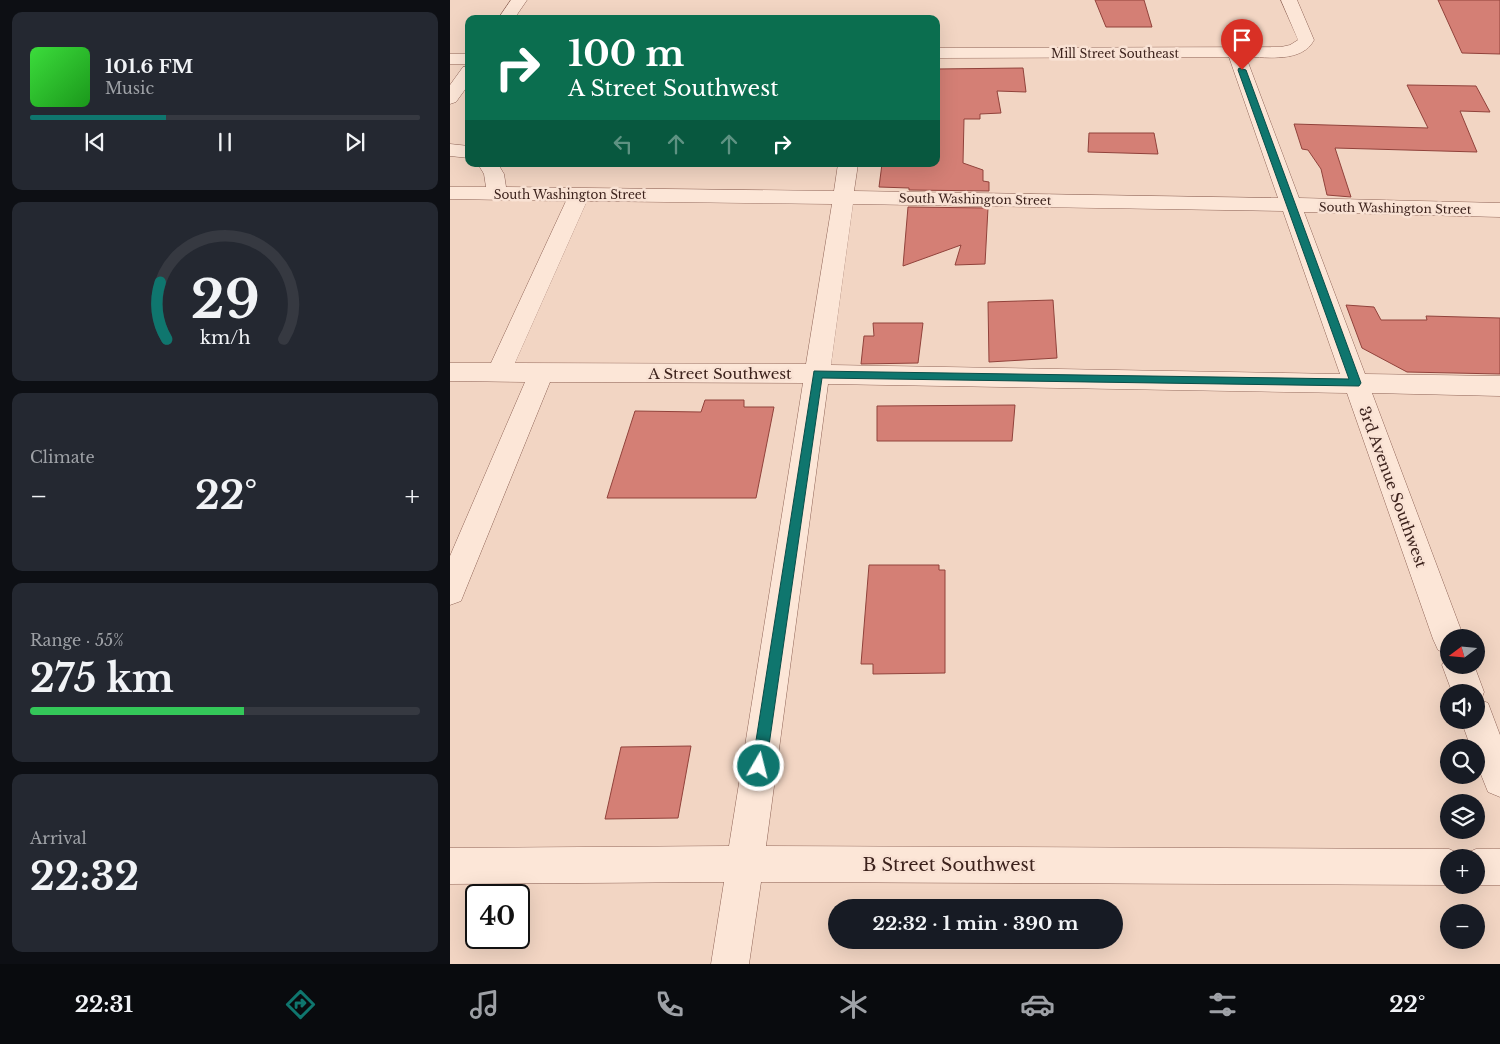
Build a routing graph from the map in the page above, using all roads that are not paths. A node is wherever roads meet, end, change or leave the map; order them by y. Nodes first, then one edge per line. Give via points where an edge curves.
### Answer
1 (519, 0) edge
2 (1289, 0) edge
3 (509, 15) edge
4 (940, 53) edge
5 (1236, 53) junction
6 (450, 59) edge
7 (465, 59) edge
8 (465, 77) edge
9 (450, 98) edge
10 (490, 167) edge
11 (848, 167) edge
12 (450, 193) edge
13 (497, 193) junction
14 (580, 194) junction
15 (844, 196) junction
16 (1291, 205) junction
17 (1500, 210) edge
18 (450, 372) edge
19 (499, 372) junction
20 (542, 372) junction
21 (817, 374) junction
22 (1356, 383) junction
23 (1500, 386) edge
24 (450, 591) edge
25 (1445, 629) edge
26 (1481, 729) edge
27 (1500, 780) edge
28 (745, 864) junction
29 (450, 866) edge
30 (1440, 867) edge
31 (1485, 867) edge
32 (1500, 867) edge
33 (730, 964) edge

1 - 3 street
2 - 5 street, Mill Street Southeast via 1306,40 1304,45 1293,50
4 - 5 street, Mill Street Southeast
5 - 16 street, 3rd Avenue Southwest
6 - 7 street
8 - 9 street
10 - 13 street
11 - 15 street
12 - 13 street, South Washington Street
13 - 14 street, South Washington Street
14 - 15 street, South Washington Street
14 - 19 street
15 - 16 street, South Washington Street
15 - 21 street
16 - 17 street, South Washington Street
16 - 22 street, 3rd Avenue Southwest
18 - 19 street, A Street Southwest
19 - 20 street, A Street Southwest
20 - 21 street, A Street Southwest
20 - 24 street
21 - 22 street, A Street Southwest
21 - 28 street
22 - 23 street, A Street Southwest
22 - 25 street, 3rd Avenue Southwest
26 - 27 street
28 - 29 street, B Street Southwest
28 - 30 street, B Street Southwest
28 - 33 street
31 - 32 street

